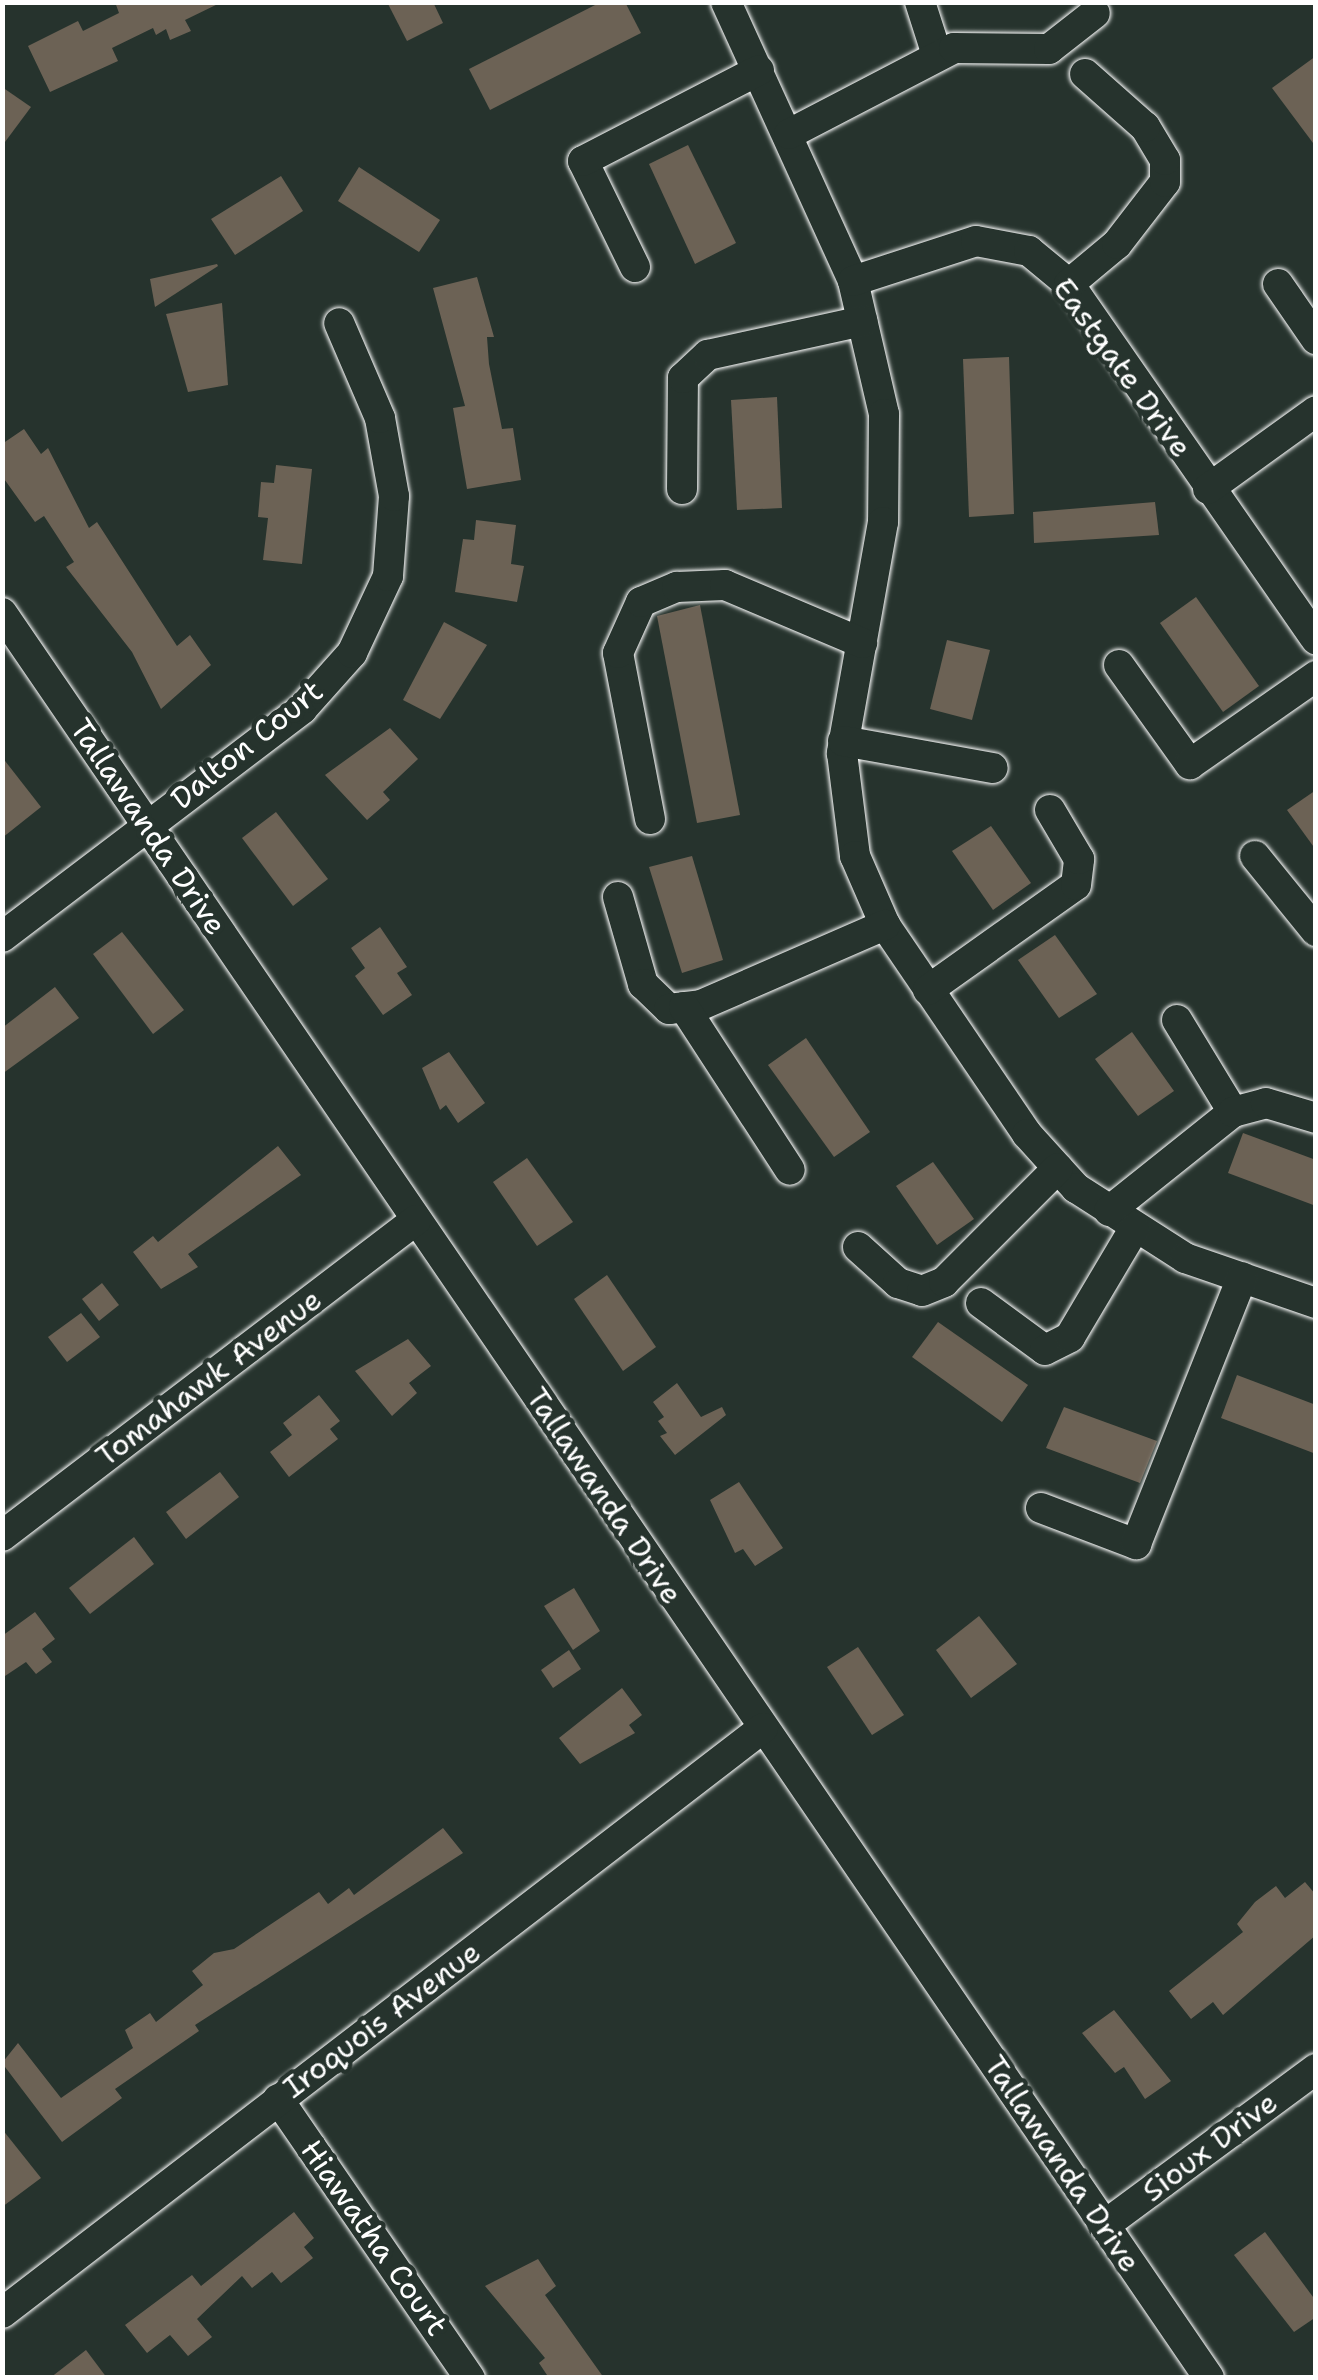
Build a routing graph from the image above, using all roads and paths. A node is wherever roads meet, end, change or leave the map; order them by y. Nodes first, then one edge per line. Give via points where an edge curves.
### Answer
1 (726, 2) edge
2 (920, 2) edge
3 (1095, 14) dead end
4 (937, 55) junction
5 (759, 70) junction
6 (1085, 74) dead end
7 (789, 134) junction
8 (635, 267) dead end
9 (852, 281) junction
10 (1069, 284) junction
11 (1278, 284) dead end
12 (862, 321) junction
13 (339, 323) dead end
14 (1316, 340) edge
15 (1316, 412) edge
16 (682, 488) dead end
17 (1208, 489) junction
18 (2, 613) edge
19 (1316, 640) edge
20 (862, 643) junction
21 (1119, 666) dead end
22 (1316, 676) edge
23 (843, 741) junction
24 (992, 768) dead end
25 (1050, 810) dead end
26 (650, 818) dead end
27 (147, 825) junction
28 (1254, 856) dead end
29 (618, 897) dead end
30 (885, 925) junction
31 (1316, 931) edge
32 (2, 938) edge
33 (928, 990) junction
34 (684, 1007) junction
35 (1177, 1020) dead end
36 (1234, 1112) junction
37 (1316, 1118) edge
38 (1058, 1168) junction
39 (790, 1170) dead end
40 (1108, 1211) junction
41 (416, 1220) junction
42 (1134, 1229) junction
43 (858, 1247) dead end
44 (1242, 1278) junction
45 (981, 1303) dead end
46 (1316, 1303) edge
47 (1041, 1508) dead end
48 (2, 1536) edge
49 (763, 1728) junction
50 (1316, 2068) edge
51 (278, 2100) junction
52 (1105, 2226) junction
53 (2, 2313) edge
54 (470, 2378) edge
55 (1209, 2378) edge

1 - 5 street
2 - 4 street
3 - 4 street via 1049,49 954,48
4 - 7 street
5 - 7 street
5 - 8 street via 583,161
6 - 10 street via 1145,127 1165,160 1166,182 1117,244
7 - 9 street
9 - 10 street, Eastgate Drive via 976,240 1029,251
9 - 12 street
10 - 17 street, Eastgate Drive
11 - 14 street
12 - 16 street via 708,356 684,378
12 - 20 street via 884,414 883,522
13 - 27 street, Dalton Court via 380,418 394,496 388,576 352,653 302,709
15 - 17 street
17 - 19 street, Eastgate Drive
18 - 27 street, Tallawanda Drive
20 - 23 street
20 - 26 street via 725,585 677,587 641,602 618,652
21 - 22 street via 1190,764
23 - 24 street
23 - 30 street via 855,856
25 - 33 street via 1080,859 1076,884
27 - 32 street, Dalton Court
27 - 41 street, Tallawanda Drive
28 - 31 street
29 - 34 street via 644,984 670,1008
30 - 33 street
30 - 34 street
33 - 38 street
34 - 39 street
35 - 36 street
36 - 37 street via 1266,1102
36 - 40 street
38 - 40 street
38 - 43 street via 944,1282 922,1291 898,1283
40 - 42 street
41 - 48 street, Tomahawk Avenue
41 - 49 street, Tallawanda Drive
42 - 44 street
42 - 45 street via 1070,1337 1045,1350
44 - 46 street
44 - 47 street via 1136,1544
49 - 51 street, Iroquois Avenue
49 - 52 street, Tallawanda Drive
50 - 52 street, Sioux Drive
51 - 53 street, Iroquois Avenue
51 - 54 street, Hiawatha Court
52 - 55 street, Tallawanda Drive

